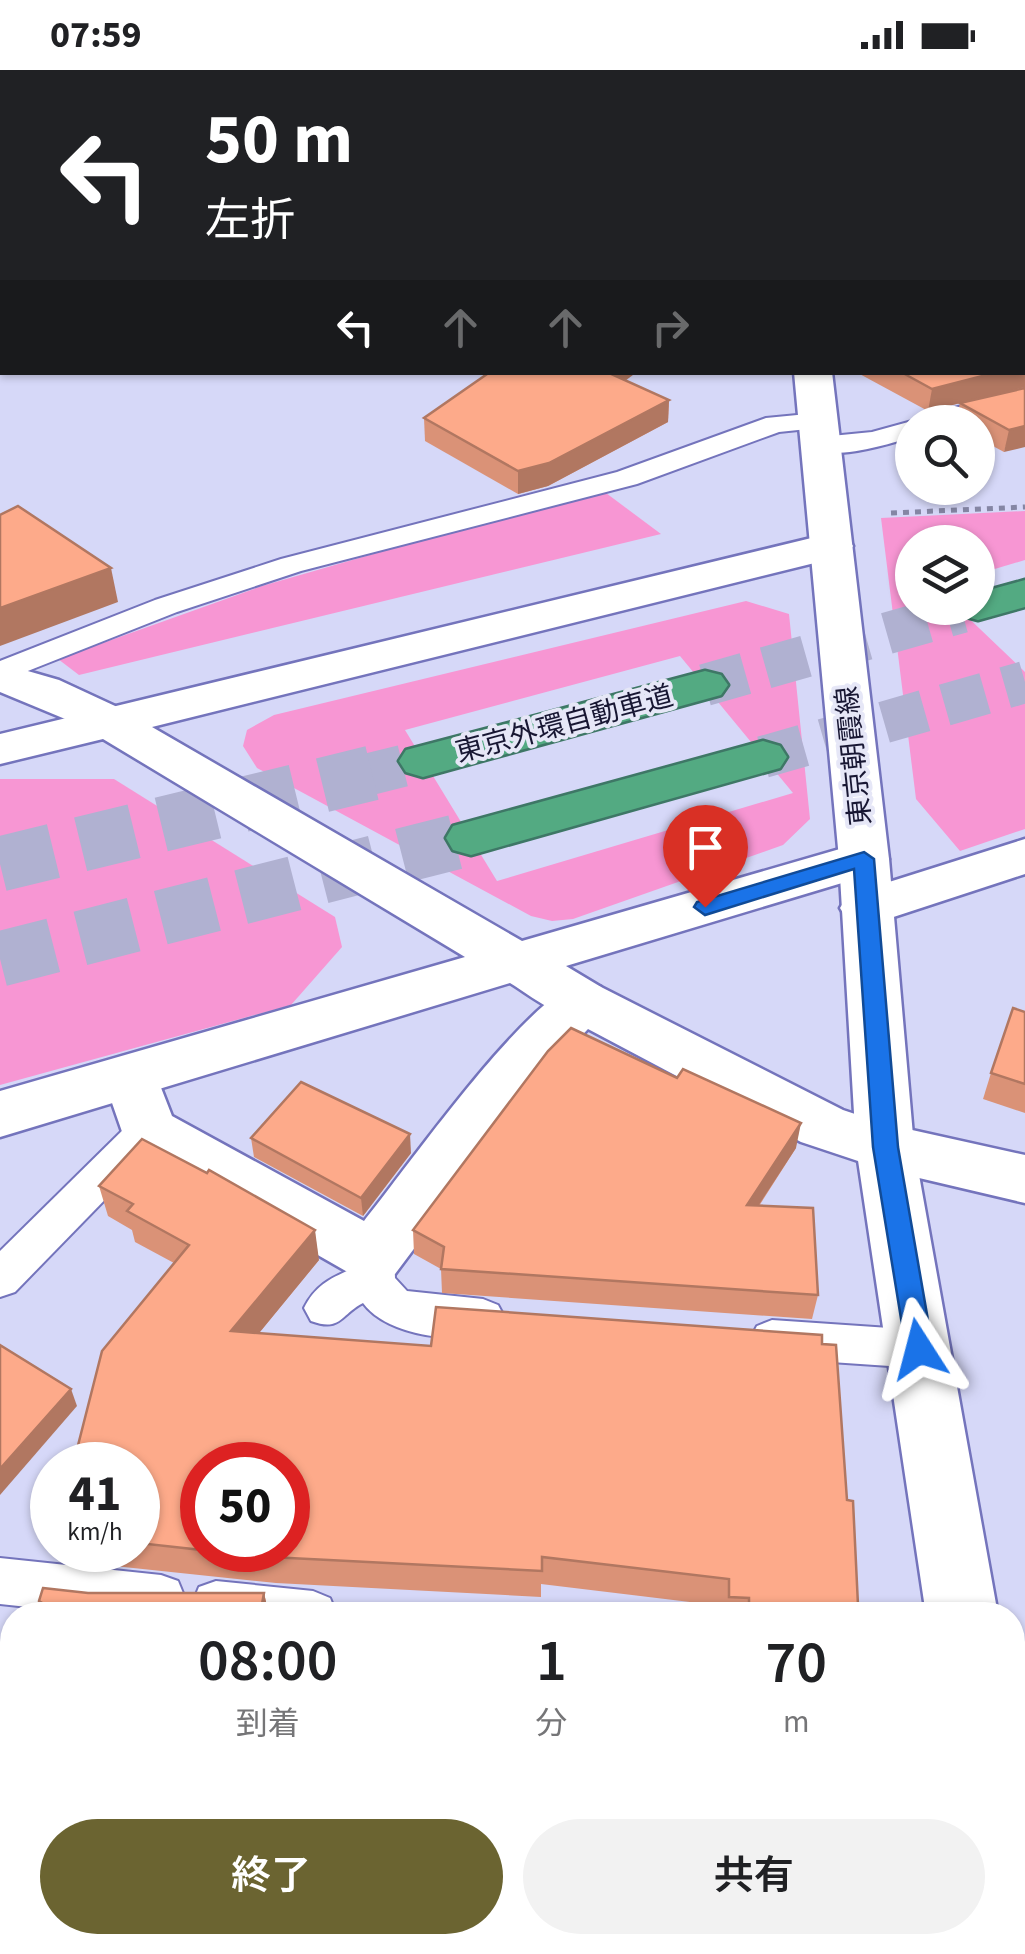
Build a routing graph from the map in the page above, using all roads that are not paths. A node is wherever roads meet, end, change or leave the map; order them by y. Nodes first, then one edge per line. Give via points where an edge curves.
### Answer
1 (812, 375) edge
2 (1025, 397) edge
3 (995, 405) edge
4 (820, 433) junction
5 (895, 433) edge
6 (832, 546) junction
7 (1025, 593) edge
8 (995, 602) edge
9 (0, 674) edge
10 (705, 685) tunnel mouth
11 (111, 723) junction
12 (0, 749) edge
13 (763, 757) tunnel mouth
14 (422, 761) tunnel mouth
15 (470, 838) tunnel mouth
16 (1025, 856) edge
17 (865, 883) junction
18 (516, 964) junction
19 (582, 1001) junction
20 (140, 1104) junction
21 (0, 1114) edge
22 (886, 1147) junction
23 (1025, 1179) edge
24 (372, 1268) junction
25 (0, 1279) edge
26 (326, 1308) dead end
27 (527, 1321) edge
28 (723, 1335) edge
29 (919, 1349) junction
30 (0, 1581) edge
31 (193, 1602) edge
32 (960, 1602) edge

1 - 4 street, 東京朝霞線
2 - 3 lane
4 - 5 lane via 874,440
4 - 6 street, 東京朝霞線
4 - 9 lane via 776,424 627,478 291,565 166,606
6 - 11 street
6 - 17 street, 東京朝霞線
7 - 8 highway
9 - 11 street
10 - 14 highway, 東京外環自動車道
11 - 12 street
11 - 18 street
13 - 15 highway
16 - 17 street
17 - 18 street
17 - 22 street, 東京朝霞線
18 - 19 street
18 - 20 street
19 - 22 street via 822,1126
19 - 24 street via 525,1059
20 - 21 street
20 - 24 street
20 - 25 lane
22 - 23 street
22 - 29 street, 東京朝霞線
24 - 26 lane
24 - 27 lane via 388,1304 409,1313
28 - 29 lane
29 - 32 street, 東京朝霞線
30 - 31 lane

